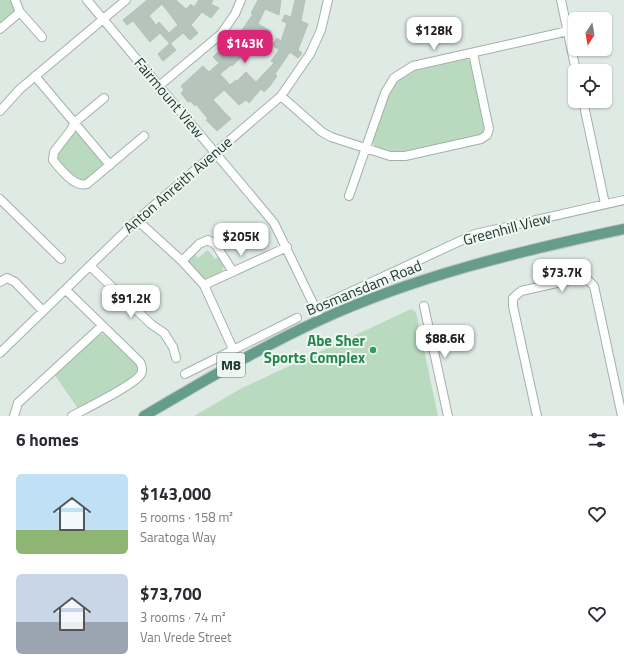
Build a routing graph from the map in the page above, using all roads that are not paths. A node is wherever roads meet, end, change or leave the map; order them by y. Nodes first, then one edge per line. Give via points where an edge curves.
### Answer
1 (14, 0) edge
2 (87, 0) edge
3 (126, 0) edge
4 (241, 0) edge
5 (328, 0) edge
6 (561, 0) edge
7 (20, 12) junction
8 (103, 19) junction
9 (0, 28) edge
10 (568, 31) joint
11 (42, 37) dead end
12 (473, 52) junction
13 (35, 76) junction
14 (159, 86) junction
15 (281, 96) junction
16 (104, 98) dead end
17 (584, 108) edge
18 (0, 111) edge
19 (74, 123) junction
20 (144, 136) dead end
21 (365, 149) junction
22 (215, 152) junction
23 (110, 165) junction
24 (349, 196) dead end
25 (0, 199) edge
26 (624, 200) edge
27 (605, 204) junction
28 (137, 220) junction
29 (624, 230) edge
30 (287, 247) junction
31 (61, 260) dead end
32 (182, 262) junction
33 (90, 266) junction
34 (234, 272) junction
35 (0, 282) edge
36 (204, 285) junction
37 (66, 290) junction
38 (329, 302) dead end
39 (424, 306) dead end
40 (43, 311) junction
41 (298, 318) dead end
42 (321, 320) junction
43 (102, 326) junction
44 (233, 349) junction
45 (0, 353) edge
46 (176, 358) dead end
47 (185, 374) dead end
48 (14, 416) edge
49 (72, 416) edge
50 (144, 416) edge
51 (448, 416) edge
52 (537, 416) edge
53 (622, 416) edge

1 - 7 street
2 - 8 street, Fairmount View
3 - 8 street
4 - 14 street via 221,34
5 - 15 street, Anton Anreith Avenue via 321,30 310,54
6 - 10 street
7 - 9 street
7 - 11 street
8 - 13 street
8 - 14 street, Fairmount View
10 - 12 street
12 - 21 street via 413,66 394,78 385,94
12 - 21 street via 490,126 485,137 405,156 390,156
13 - 18 street
13 - 19 street
14 - 22 street, Fairmount View
15 - 21 street via 322,132
15 - 22 street, Anton Anreith Avenue
16 - 19 street
17 - 27 street
19 - 23 street
19 - 23 street via 53,153 52,158 57,165 76,183 82,185 87,184
20 - 23 street
21 - 24 street
22 - 28 street, Anton Anreith Avenue
22 - 30 street, Fairmount View via 274,223
25 - 31 street
26 - 27 street, Greenhill View
27 - 38 street, Greenhill View via 475,234
28 - 32 street
28 - 33 street, Anton Anreith Avenue
29 - 42 main road, Bosmansdam Road / M8 via 460,268 415,282
30 - 34 street
30 - 42 street, Fairmount View
32 - 34 street via 199,244 208,240 216,246
32 - 36 street
33 - 37 street, Anton Anreith Avenue
33 - 46 street via 164,334 173,347
34 - 36 street
35 - 40 street via 7,278 15,282
36 - 44 street
37 - 40 street, Anton Anreith Avenue
37 - 43 street
39 - 51 street
40 - 45 street, Anton Anreith Avenue
41 - 44 street
42 - 50 main road, Bosmansdam Road / M8 via 253,353
43 - 48 street via 18,403
43 - 49 street via 140,362 142,372 131,382
44 - 47 street
52 - 53 street via 513,306 514,298 521,291 579,278 588,280 594,286

